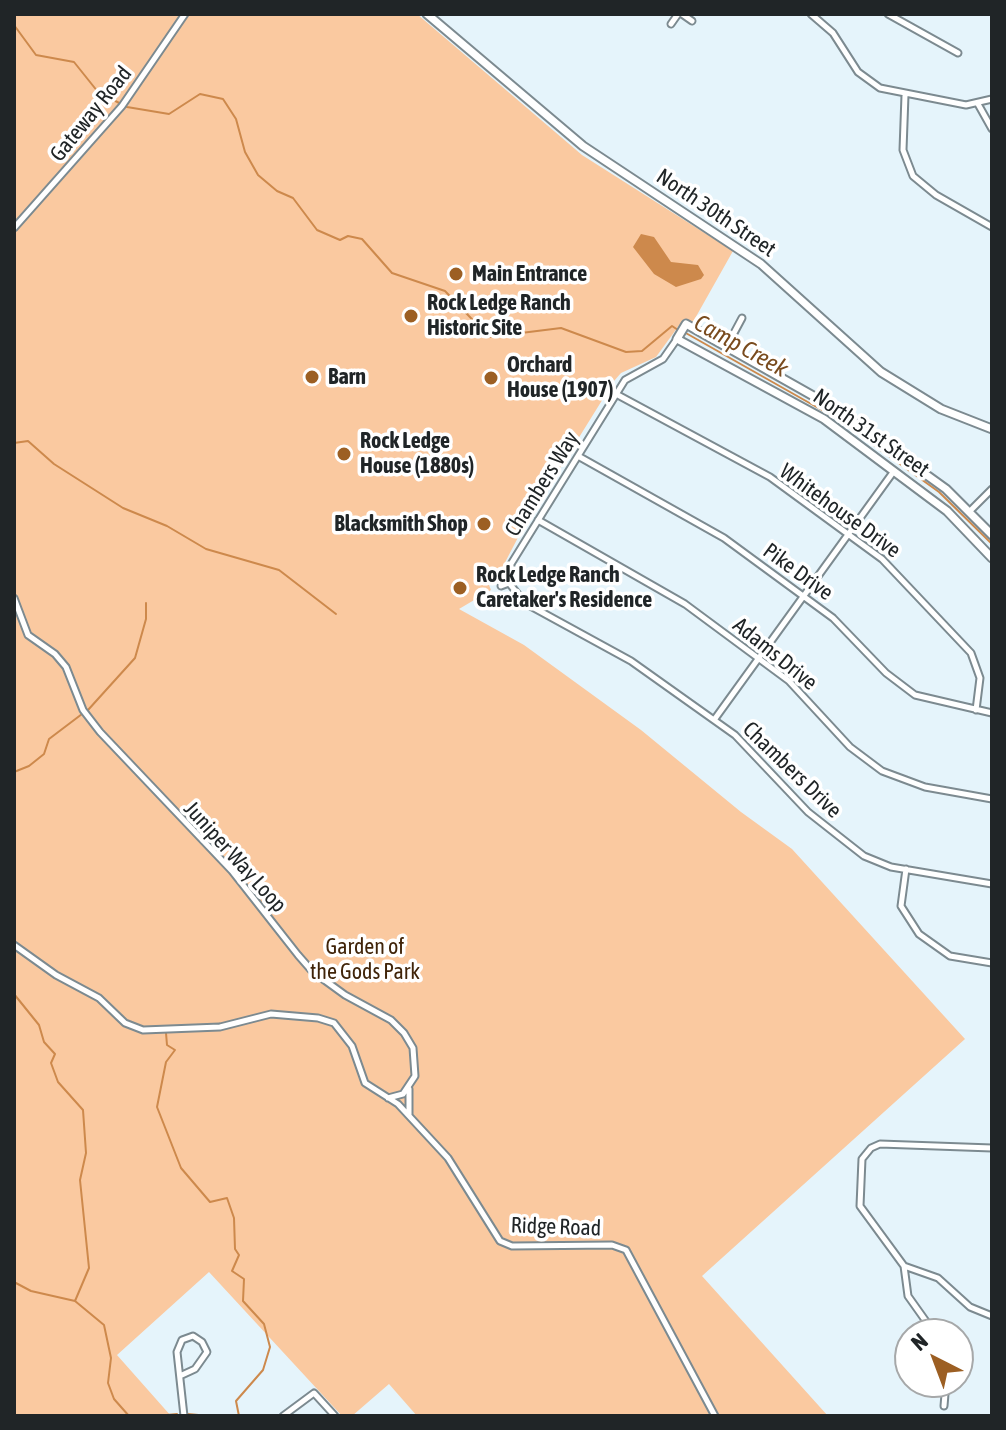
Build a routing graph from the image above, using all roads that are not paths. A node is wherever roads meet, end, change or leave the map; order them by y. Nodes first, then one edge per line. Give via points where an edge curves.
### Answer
1 (185, 14) edge
2 (427, 14) edge
3 (680, 14) edge
4 (811, 14) edge
5 (888, 14) edge
6 (692, 21) dead end
7 (671, 24) dead end
8 (958, 53) dead end
9 (905, 95) junction
10 (992, 99) edge
11 (978, 104) junction
12 (992, 129) edge
13 (992, 227) edge
14 (14, 228) edge
15 (742, 318) dead end
16 (677, 339) junction
17 (727, 346) junction
18 (616, 394) junction
19 (992, 429) edge
20 (578, 456) junction
21 (894, 471) junction
22 (992, 489) edge
23 (970, 511) junction
24 (538, 520) junction
25 (849, 534) junction
26 (992, 535) edge
27 (992, 558) edge
28 (509, 583) junction
29 (501, 586) dead end
30 (803, 596) junction
31 (14, 598) edge
32 (758, 658) junction
33 (976, 710) junction
34 (992, 713) edge
35 (714, 720) junction
36 (992, 799) edge
37 (906, 869) junction
38 (992, 884) edge
39 (14, 945) edge
40 (992, 963) edge
41 (409, 1088) junction
42 (387, 1098) junction
43 (409, 1116) junction
44 (992, 1148) edge
45 (904, 1266) junction
46 (992, 1316) edge
47 (924, 1318) edge
48 (182, 1375) junction
49 (945, 1398) edge
50 (944, 1406) dead end
51 (184, 1416) edge
52 (283, 1416) edge
53 (335, 1416) edge
54 (715, 1416) edge

1 - 14 street, Gateway Road via 124,103
2 - 19 street, North 30th Street via 583,146 768,269 881,372 941,409
3 - 6 street
3 - 7 street
4 - 9 street via 833,33 864,77
5 - 8 street
9 - 11 street
9 - 13 street via 903,150 913,176
10 - 11 street
11 - 12 street
15 - 17 street
16 - 17 street, North 31st Street via 686,324
16 - 18 street, Chambers Way via 663,359 630,376
16 - 21 street, North 31st Street via 808,409
17 - 23 street, North 31st Street via 831,406
18 - 20 street, Chambers Way
18 - 25 street, Whitehouse Drive via 770,477
20 - 24 street, Chambers Way
20 - 30 street, Pike Drive via 724,538
21 - 25 street
21 - 27 street, North 31st Street via 947,511
22 - 23 street
23 - 26 street, North 31st Street
24 - 28 street, Chambers Way via 511,564
24 - 32 street, Adams Drive via 677,598
25 - 30 street
25 - 33 street, Whitehouse Drive via 892,568 971,653 980,678
28 - 29 street
28 - 35 street, Chambers Drive via 525,603 631,661
30 - 32 street
30 - 33 street, Pike Drive via 908,691 932,702
31 - 41 street, Juniper Way Loop via 28,635 66,667 83,710 100,732 232,871 298,955 324,980 404,1033 415,1062
32 - 35 street
32 - 36 street, Adams Drive via 797,688 850,747 882,771 925,787
33 - 34 street, Pike Drive
35 - 37 street, Chambers Drive via 742,740 822,824 864,856
37 - 38 street, Chambers Drive
37 - 40 street via 901,906 919,934 950,956
39 - 42 street via 99,998 125,1023 143,1030 220,1027 271,1014 334,1023 352,1046 365,1083
41 - 42 street
41 - 43 street
42 - 43 street, Ridge Road
43 - 54 street, Ridge Road via 461,1174 500,1241 512,1246 612,1245 626,1250
44 - 45 street via 880,1144 867,1151 861,1165 860,1206
45 - 46 street via 938,1278 970,1307
45 - 47 street via 908,1296
48 - 48 street via 195,1369 207,1352 193,1336 178,1347
48 - 51 street
49 - 50 street
52 - 53 street via 314,1393

